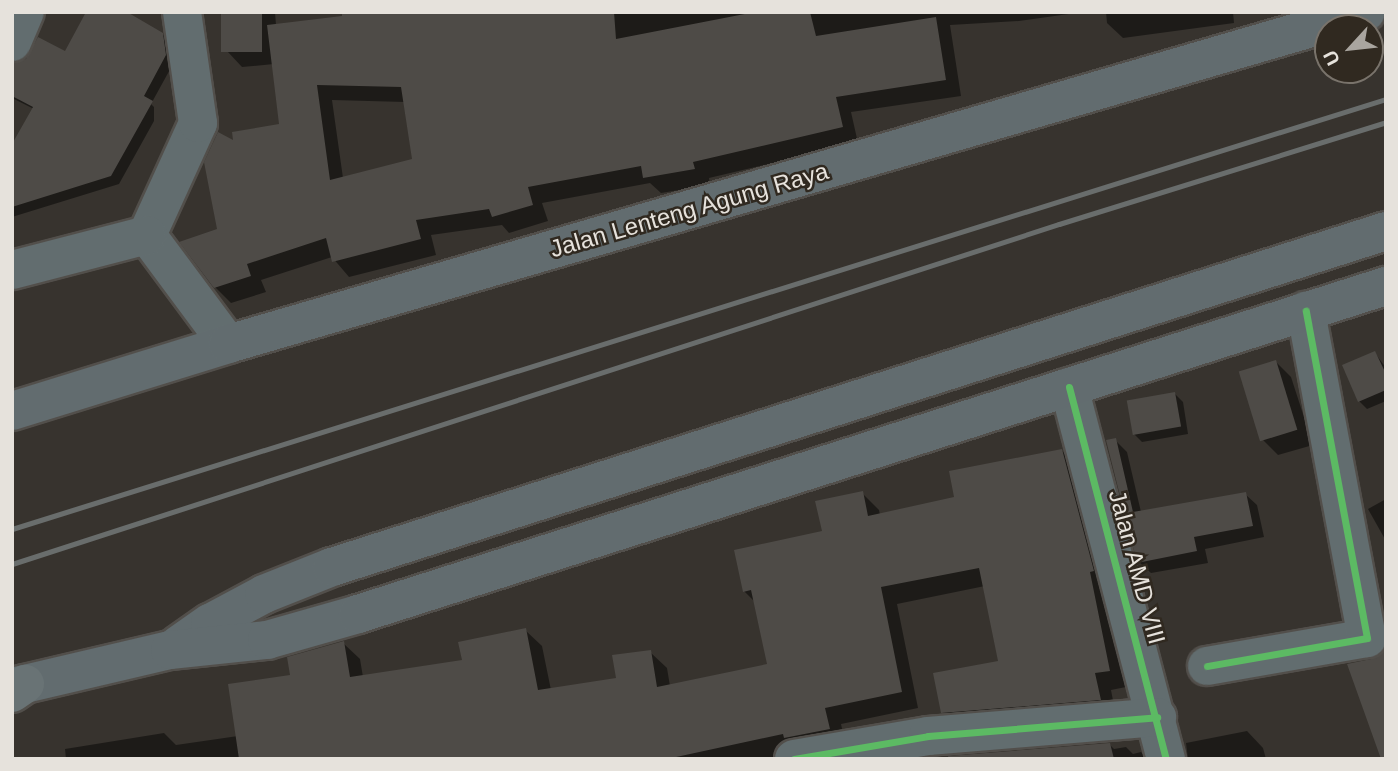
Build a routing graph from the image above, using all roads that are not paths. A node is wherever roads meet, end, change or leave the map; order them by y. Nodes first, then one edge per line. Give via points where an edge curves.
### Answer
1 (25, 12) edge
2 (182, 12) edge
3 (1366, 12) edge
4 (12, 42) edge
5 (1386, 231) edge
6 (146, 235) junction
7 (12, 270) edge
8 (1386, 286) edge
9 (1306, 311) junction
10 (228, 344) junction
11 (1069, 387) junction
12 (12, 411) edge
13 (1376, 636) edge
14 (170, 650) junction
15 (1207, 666) dead end
16 (16, 688) edge
17 (1157, 717) junction
18 (794, 759) edge
19 (1166, 759) edge

1 - 4 street
2 - 6 street via 198,123
3 - 10 main road, Jalan Lenteng Agung Raya
5 - 14 main road via 332,567 264,594
6 - 7 street
6 - 10 street
8 - 9 main road
9 - 11 main road
9 - 13 street
10 - 12 main road, Jalan Lenteng Agung Raya
11 - 14 main road via 358,614 267,640
11 - 17 street, Jalan AMD VIII
13 - 15 street
14 - 16 main road
17 - 18 street via 928,736
17 - 19 street, Jalan AMD VIII

